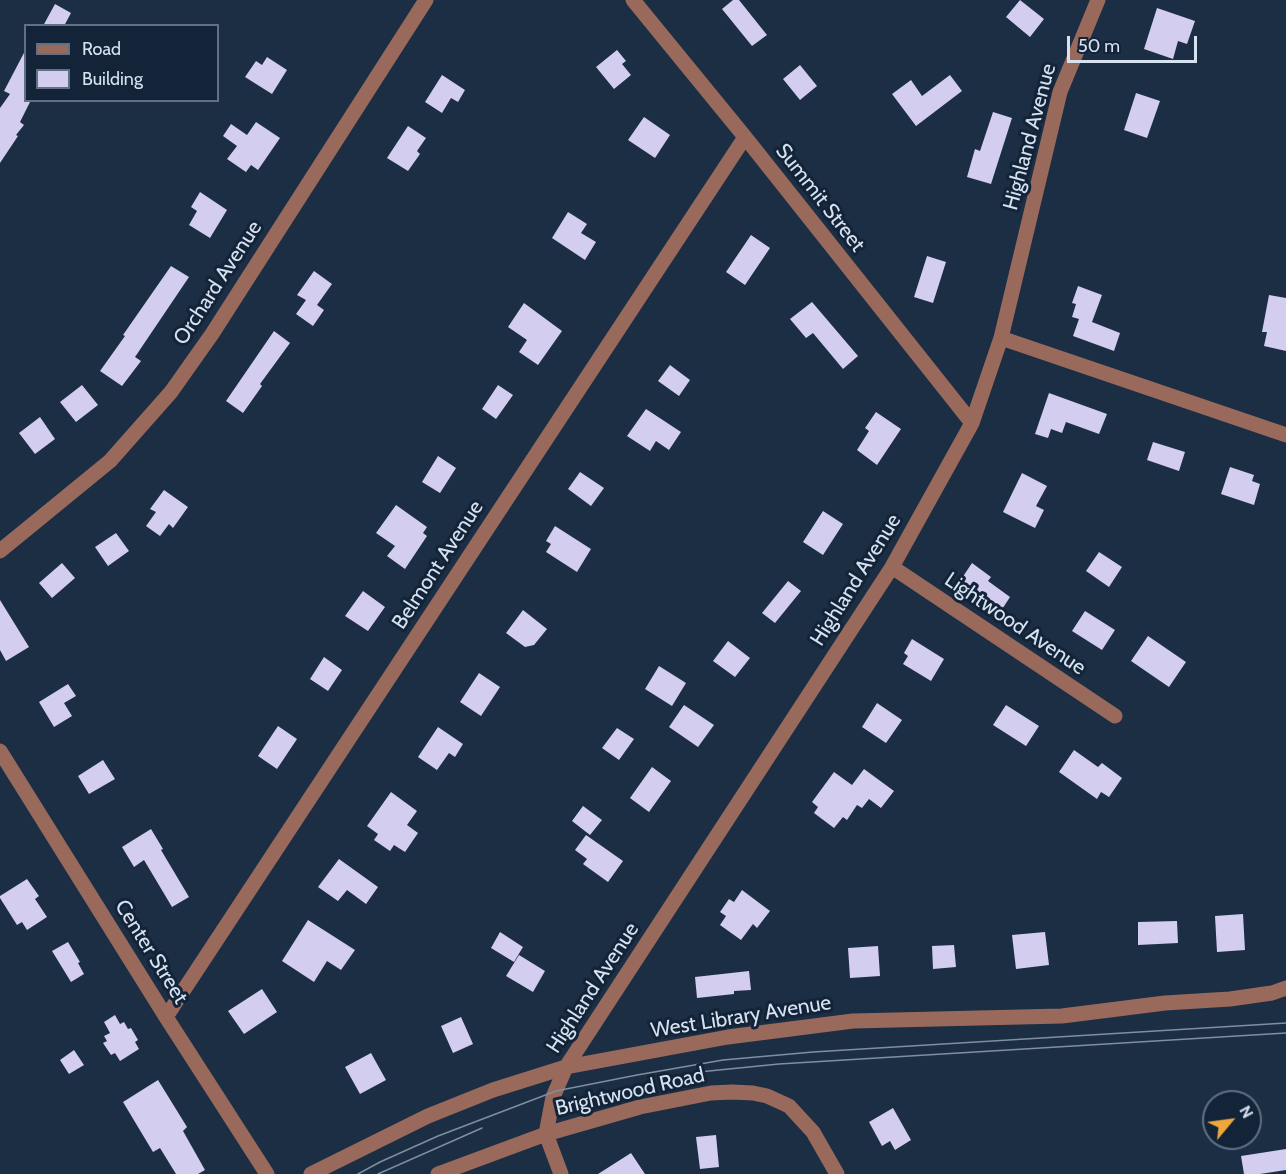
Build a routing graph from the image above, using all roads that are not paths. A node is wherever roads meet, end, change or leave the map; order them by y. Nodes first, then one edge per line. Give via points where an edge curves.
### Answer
1 (426, 0) edge
2 (633, 0) edge
3 (1098, 0) edge
4 (746, 137) junction
5 (1001, 338) junction
6 (972, 423) junction
7 (1286, 435) edge
8 (0, 550) edge
9 (892, 567) junction
10 (1115, 716) dead end
11 (0, 751) edge
12 (1286, 988) edge
13 (166, 1017) junction
14 (566, 1067) junction
15 (546, 1134) junction
16 (267, 1174) edge
17 (311, 1174) edge
18 (438, 1174) edge
19 (561, 1174) edge
20 (837, 1174) edge

1 - 8 street, Orchard Avenue via 171,392 110,461
2 - 4 street, Summit Street
3 - 5 street, Highland Avenue via 1060,92
4 - 6 street, Summit Street
4 - 13 street, Belmont Avenue
5 - 6 street, Highland Avenue
5 - 7 street
6 - 9 street, Highland Avenue
9 - 10 street, Lightwood Avenue
9 - 14 street, Highland Avenue
11 - 13 street, Center Street
12 - 14 street, West Library Avenue via 1230,999 1062,1016 853,1021 728,1037
13 - 16 street, Center Street
14 - 15 street, Highland Avenue
14 - 17 street, West Library Avenue via 428,1116
15 - 18 street, Brightwood Road
15 - 19 street
15 - 20 street, Brightwood Road via 640,1107 711,1093 753,1093 789,1106 813,1132

